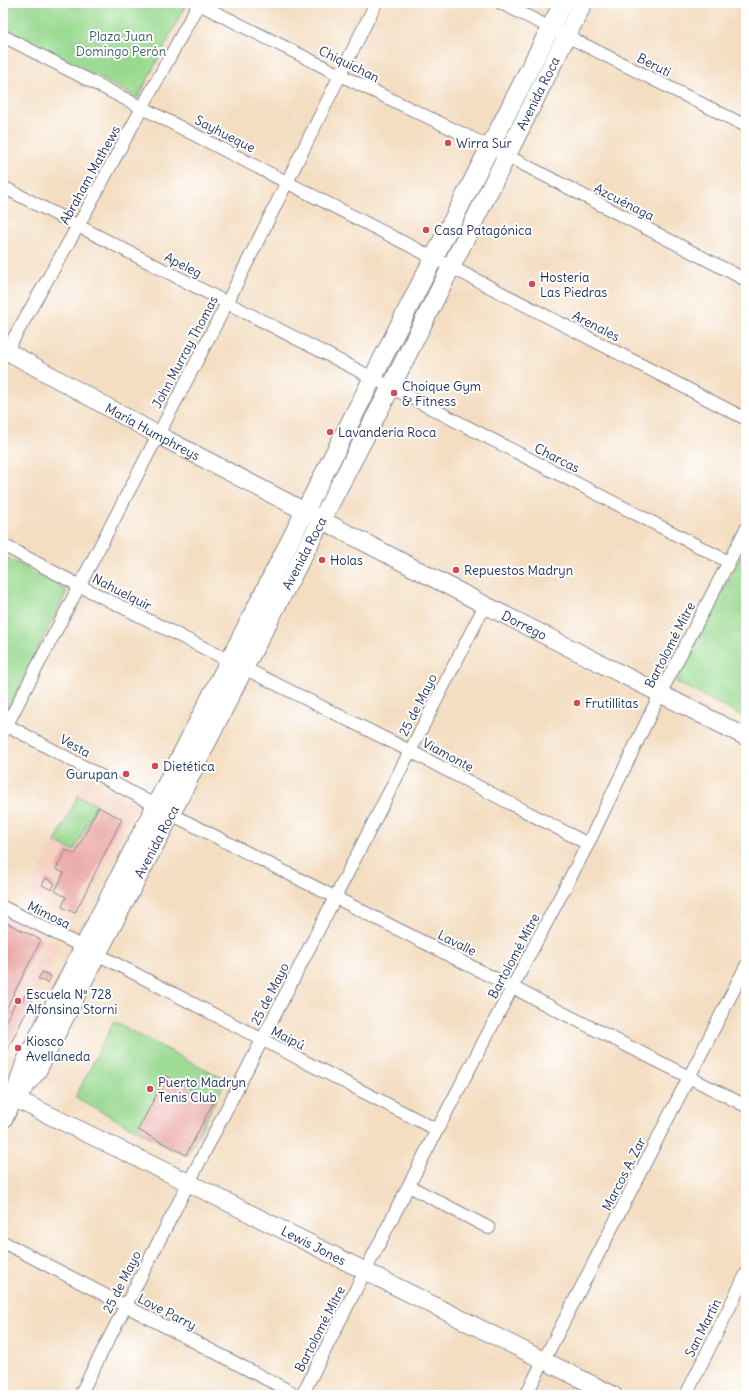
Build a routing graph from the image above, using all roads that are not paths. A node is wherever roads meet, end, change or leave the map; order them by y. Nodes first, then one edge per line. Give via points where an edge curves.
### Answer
1 (198, 3) edge
2 (376, 3) edge
3 (501, 3) edge
4 (563, 3) edge
5 (583, 3) edge
6 (550, 28) junction
7 (3, 36) edge
8 (566, 36) junction
9 (340, 75) junction
10 (143, 108) junction
11 (746, 126) edge
12 (490, 147) junction
13 (506, 157) junction
14 (288, 183) junction
15 (3, 187) edge
16 (78, 226) junction
17 (434, 257) junction
18 (451, 266) junction
19 (746, 280) edge
20 (227, 303) junction
21 (4, 353) edge
22 (372, 378) junction
23 (391, 387) junction
24 (746, 419) edge
25 (158, 434) junction
26 (305, 511) junction
27 (321, 520) junction
28 (746, 529) edge
29 (3, 546) edge
30 (729, 562) junction
31 (80, 586) junction
32 (485, 605) junction
33 (236, 664) junction
34 (660, 694) junction
35 (4, 726) edge
36 (746, 737) edge
37 (410, 751) junction
38 (155, 806) junction
39 (171, 814) junction
40 (588, 844) junction
41 (335, 898) junction
42 (3, 907) edge
43 (90, 950) junction
44 (746, 966) edge
45 (514, 987) junction
46 (262, 1040) junction
47 (689, 1078) junction
48 (9, 1095) edge
49 (746, 1106) edge
50 (3, 1119) edge
51 (438, 1130) junction
52 (189, 1182) junction
53 (409, 1186) junction
54 (489, 1228) dead end
55 (3, 1242) edge
56 (366, 1271) junction
57 (746, 1274) edge
58 (126, 1306) junction
59 (544, 1360) junction
60 (80, 1395) edge
61 (297, 1395) edge
62 (302, 1395) edge
63 (526, 1395) edge
64 (613, 1395) edge
65 (686, 1395) edge

1 - 9 street, Chiquichan
1 - 10 street, Abraham Mathews
2 - 9 street, John Murray Thomas
3 - 6 street, Beruti
4 - 6 main road, Avenida Roca
5 - 8 main road, Avenida Roca
6 - 8 street, Beruti
6 - 12 main road, Avenida Roca
7 - 10 street, Sayhueque
8 - 11 street, Beruti
8 - 13 main road, Avenida Roca
9 - 12 street, Chiquichan
9 - 14 street, John Murray Thomas
10 - 14 street, Sayhueque
10 - 16 street, Abraham Mathews
12 - 13 street, Azcuénaga
12 - 17 main road, Avenida Roca
13 - 18 main road, Avenida Roca
13 - 19 street, Azcuénaga
14 - 17 street, Sayhueque
14 - 20 street, John Murray Thomas
15 - 16 street, Apeleg
16 - 20 street, Apeleg
16 - 21 street, Abraham Mathews
17 - 18 street, Arenales
17 - 22 main road, Avenida Roca
18 - 23 main road, Avenida Roca
18 - 24 street, Arenales
20 - 22 street, Apeleg
20 - 25 street, John Murray Thomas
21 - 25 main road, María Humphreys
22 - 23 street, Charcas
22 - 26 main road, Avenida Roca
23 - 27 main road, Avenida Roca
23 - 30 street, Charcas
25 - 26 main road, María Humphreys
25 - 31 street, John Murray Thomas
26 - 27 main road, Dorrego
26 - 33 main road, Avenida Roca
27 - 32 main road, Dorrego
27 - 33 main road, Avenida Roca
28 - 30 street, Bartolomé Mitre
29 - 31 street, Nahuelquir
30 - 34 street, Bartolomé Mitre
31 - 33 street, Nahuelquir
31 - 35 street, John Murray Thomas
32 - 34 main road, Dorrego
32 - 37 street, 25 de Mayo
33 - 37 street, Viamonte
33 - 38 main road, Avenida Roca
33 - 39 main road, Avenida Roca
34 - 36 main road, Dorrego
34 - 40 street, Bartolomé Mitre
35 - 38 street, Vesta
37 - 40 street, Viamonte
37 - 41 street, 25 de Mayo
38 - 39 street, Lavalle
38 - 43 main road, Avenida Roca
39 - 41 street, Lavalle
39 - 43 main road, Avenida Roca
40 - 45 street, Bartolomé Mitre
41 - 45 street, Lavalle
41 - 46 street, 25 de Mayo
42 - 43 street, Mimosa
43 - 46 street, Maipú
43 - 48 main road, Avenida Roca via 37,1071
44 - 47 street, Marcos A. Zar
45 - 47 street, Lavalle
45 - 51 street, Bartolomé Mitre
46 - 51 street, Maipú
46 - 52 street, 25 de Mayo
47 - 49 street, Lavalle
47 - 59 street, Marcos A. Zar
48 - 50 main road, Avenida Roca
48 - 52 main road, Lewis Jones
51 - 53 street, Bartolomé Mitre
52 - 56 main road, Lewis Jones
52 - 58 street, 25 de Mayo
53 - 54 street
53 - 56 street, Bartolomé Mitre
55 - 58 street, Love Parry
56 - 59 main road, Lewis Jones
56 - 62 street, Bartolomé Mitre
57 - 65 street, San Martín
58 - 60 street, 25 de Mayo
58 - 61 street, Love Parry
59 - 63 street, Marcos A. Zar
59 - 64 main road, Lewis Jones

